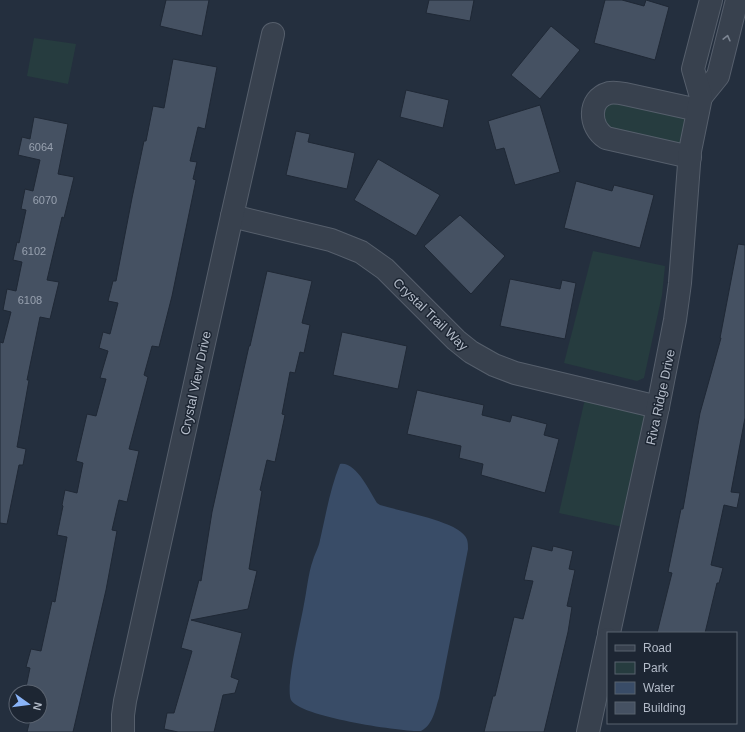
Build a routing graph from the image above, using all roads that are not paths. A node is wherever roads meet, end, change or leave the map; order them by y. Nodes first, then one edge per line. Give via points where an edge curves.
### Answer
1 (711, 0) edge
2 (737, 0) edge
3 (273, 34) dead end
4 (700, 103) junction
5 (690, 157) junction
6 (232, 216) junction
7 (658, 407) junction
8 (609, 632) edge
9 (607, 644) edge
10 (125, 701) junction
11 (118, 732) edge
12 (123, 732) edge
13 (588, 732) edge

1 - 4 street, Riva Ridge Drive via 693,69
4 -> 2 street, Riva Ridge Drive via 718,76
3 - 6 street, Crystal View Drive
4 - 5 street, Riva Ridge Drive
4 - 5 street via 609,93 601,97 593,110 593,124 606,138
5 - 7 street, Riva Ridge Drive via 676,320
6 - 7 street, Crystal Trail Way via 331,240 362,252 385,269 456,340 494,365 515,373
6 - 10 street, Crystal View Drive
7 - 8 street, Riva Ridge Drive
9 - 13 street
10 - 11 street
10 - 12 street, Crystal View Drive

